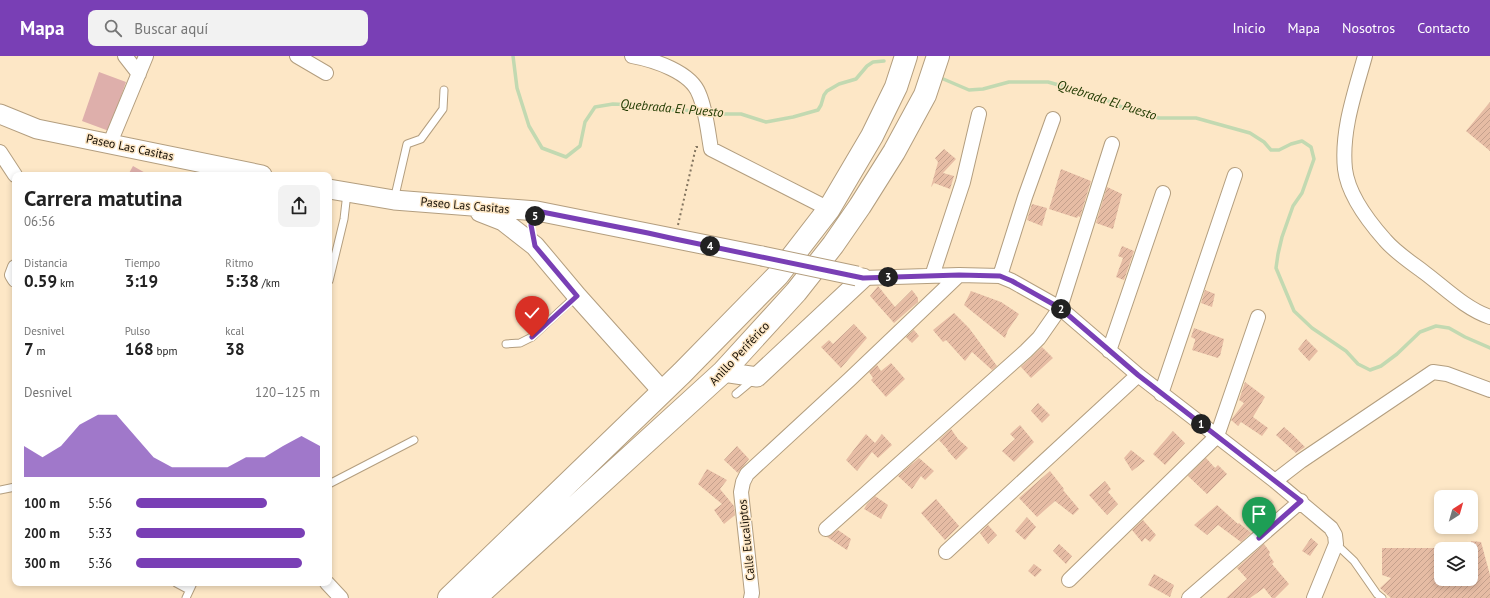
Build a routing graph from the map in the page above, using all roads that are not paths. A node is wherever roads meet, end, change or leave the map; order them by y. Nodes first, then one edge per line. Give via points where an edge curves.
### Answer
1 (125, 56) edge
2 (146, 56) edge
3 (297, 56) edge
4 (632, 56) edge
5 (906, 56) edge
6 (938, 56) edge
7 (1365, 56) edge
8 (326, 73) dead end
9 (139, 74) junction
10 (444, 90) dead end
11 (0, 114) edge
12 (979, 114) dead end
13 (1054, 119) dead end
14 (110, 143) junction
15 (1112, 144) dead end
16 (0, 152) edge
17 (13, 172) edge
18 (248, 172) edge
19 (1236, 175) dead end
20 (332, 190) edge
21 (348, 193) junction
22 (1163, 193) dead end
23 (394, 200) junction
24 (462, 204) junction
25 (829, 209) junction
26 (537, 211) junction
27 (535, 246) junction
28 (332, 269) edge
29 (959, 275) junction
30 (932, 276) junction
31 (1000, 276) junction
32 (860, 277) junction
33 (577, 296) junction
34 (1060, 308) junction
35 (1258, 317) dead end
36 (1490, 317) edge
37 (506, 344) dead end
38 (1109, 351) junction
39 (723, 372) junction
40 (1138, 375) junction
41 (756, 377) junction
42 (1490, 390) edge
43 (663, 392) junction
44 (736, 394) dead end
45 (1161, 394) junction
46 (1217, 436) junction
47 (414, 440) dead end
48 (1275, 481) junction
49 (332, 482) edge
50 (12, 488) edge
51 (0, 490) edge
52 (1301, 501) junction
53 (826, 529) dead end
54 (1336, 544) junction
55 (946, 552) dead end
56 (1069, 580) dead end
57 (182, 586) edge
58 (191, 586) edge
59 (330, 586) edge
60 (189, 590) junction
61 (186, 598) edge
62 (341, 598) edge
63 (449, 598) edge
64 (475, 598) edge
65 (751, 598) edge
66 (1189, 598) edge
67 (1314, 598) edge
68 (1382, 598) edge

1 - 9 street
2 - 9 street
3 - 8 street
4 - 25 street via 664,65 695,86 700,95 711,149
5 - 25 highway via 896,88 872,136
6 - 39 highway, Anillo Periférico via 925,95 894,152 860,206 796,292
7 - 36 street via 1347,129 1345,170 1349,186 1385,241 1464,303
9 - 14 street
10 - 23 lane via 444,109 421,139 407,144
11 - 14 street, Paseo Las Casitas via 37,128
12 - 30 street via 963,182
13 - 31 street via 1025,197
14 - 18 street, Paseo Las Casitas
15 - 34 street
16 - 17 street
19 - 45 street
20 - 21 street, Paseo Las Casitas
21 - 23 street, Paseo Las Casitas
21 - 28 lane
22 - 38 street
23 - 24 street, Paseo Las Casitas
24 - 26 street, Paseo Las Casitas
24 - 27 street via 503,222
25 - 43 highway via 778,274
26 - 27 street via 531,225
26 - 32 street, Paseo Las Casitas, bridge
27 - 33 street
29 - 30 street, Paseo Las Casitas
29 - 31 street, Paseo Las Casitas
29 - 65 street, Calle Eucaliptos via 747,474 741,492
30 - 32 street, Paseo Las Casitas
31 - 34 street, Paseo Las Casitas
32 - 41 street
33 - 37 lane via 532,337 520,343
33 - 43 street
34 - 38 street, Paseo Las Casitas
34 - 53 street via 1039,338 1026,351
35 - 46 street
38 - 40 street, Paseo Las Casitas
39 - 41 street
39 - 64 highway, Anillo Periférico
40 - 45 street, Paseo Las Casitas
40 - 55 street
41 - 44 lane
42 - 48 street via 1447,374 1433,372
43 - 63 highway
45 - 46 street, Paseo Las Casitas
46 - 48 street, Paseo Las Casitas
46 - 56 street
47 - 49 lane
48 - 52 street, Paseo Las Casitas
50 - 51 lane
52 - 54 street, Paseo Las Casitas via 1331,528
52 - 66 street
54 - 67 street
54 - 68 lane via 1354,561
57 - 60 lane
58 - 60 lane
59 - 62 street
60 - 61 lane

